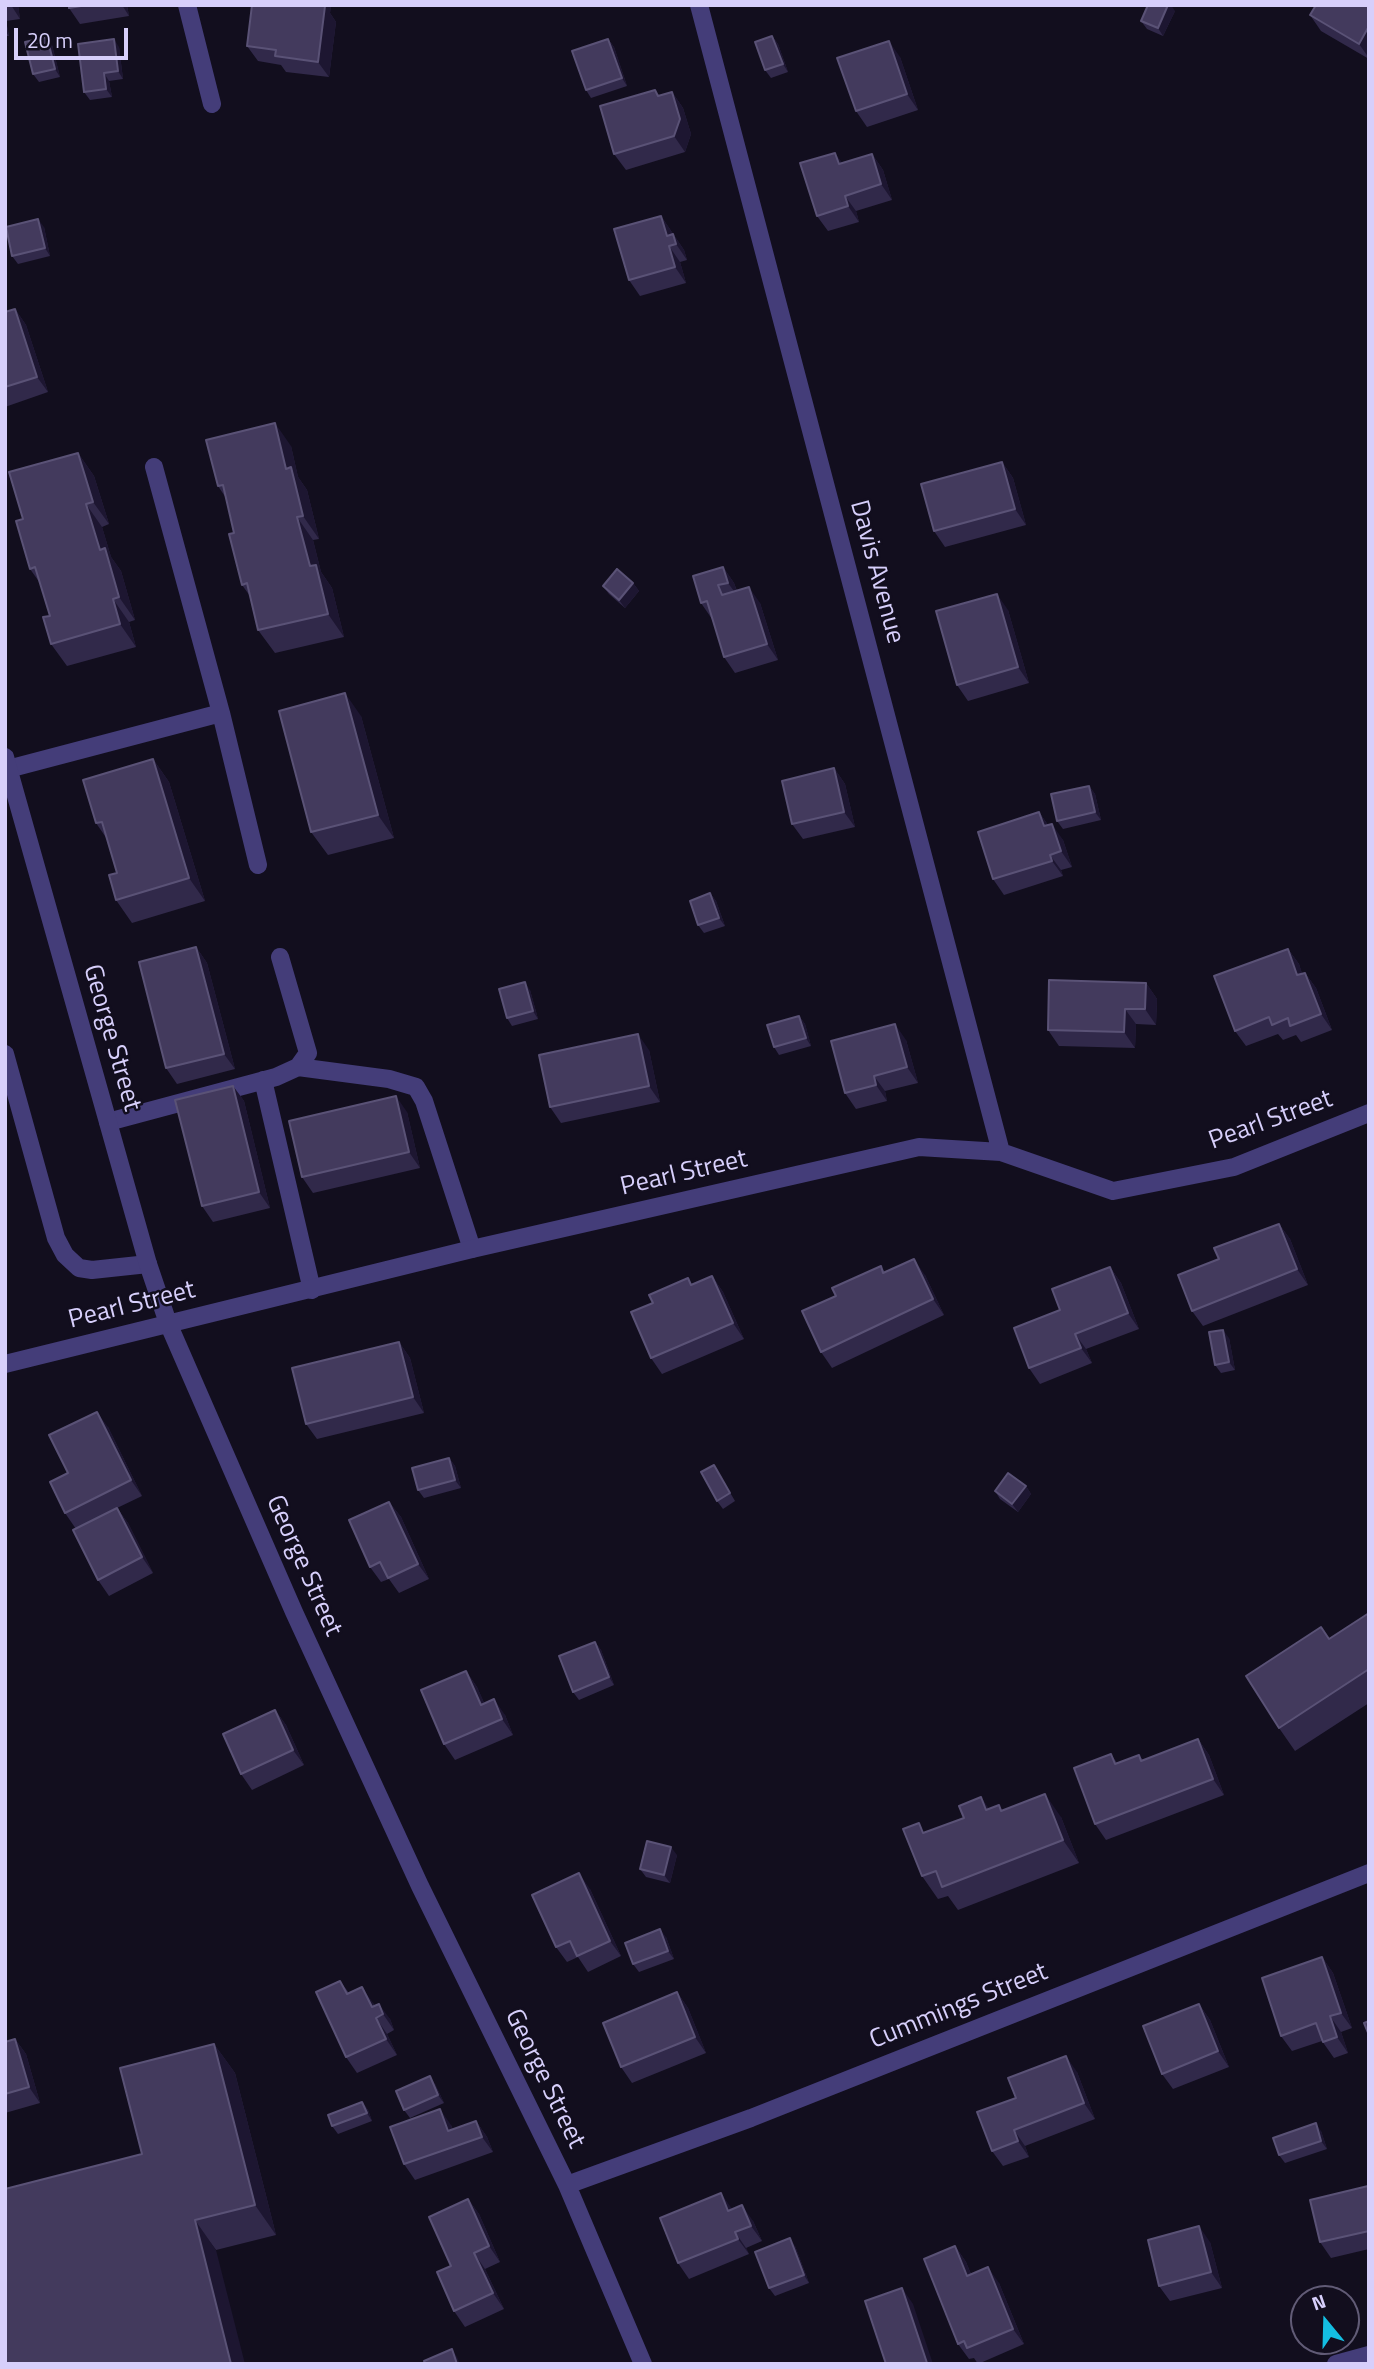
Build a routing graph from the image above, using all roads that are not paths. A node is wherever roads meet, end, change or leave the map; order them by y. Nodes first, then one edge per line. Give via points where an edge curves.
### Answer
1 (187, 5) edge
2 (699, 5) edge
3 (212, 104) dead end
4 (154, 467) dead end
5 (221, 713) junction
6 (6, 760) edge
7 (12, 809) edge
8 (258, 865) dead end
9 (280, 957) dead end
10 (5, 1054) edge
11 (298, 1067) junction
12 (263, 1080) junction
13 (1369, 1113) edge
14 (108, 1122) junction
15 (1001, 1152) junction
16 (472, 1249) junction
17 (148, 1265) junction
18 (312, 1290) junction
19 (168, 1324) junction
20 (5, 1364) edge
21 (1369, 1873) edge
22 (567, 2185) junction
23 (1369, 2356) edge
24 (643, 2364) edge
25 (1336, 2364) edge

1 - 3 street
2 - 15 street, Davis Avenue
4 - 5 street
5 - 6 street
5 - 8 street
6 - 7 street, George Street
7 - 14 street, George Street
9 - 11 street via 308,1053
10 - 17 street via 56,1238 65,1255 79,1268 92,1270
11 - 12 street
11 - 16 street via 416,1087
12 - 14 street
12 - 18 street
13 - 15 street, Pearl Street via 1234,1167 1113,1191
14 - 17 street, George Street
15 - 16 street, Pearl Street via 919,1147
16 - 18 street, Pearl Street
17 - 19 street, George Street
18 - 19 street, Pearl Street
19 - 20 street, Pearl Street
19 - 22 street, George Street via 420,1886
21 - 22 street, Cummings Street via 751,2118
22 - 24 street, George Street
23 - 25 street

